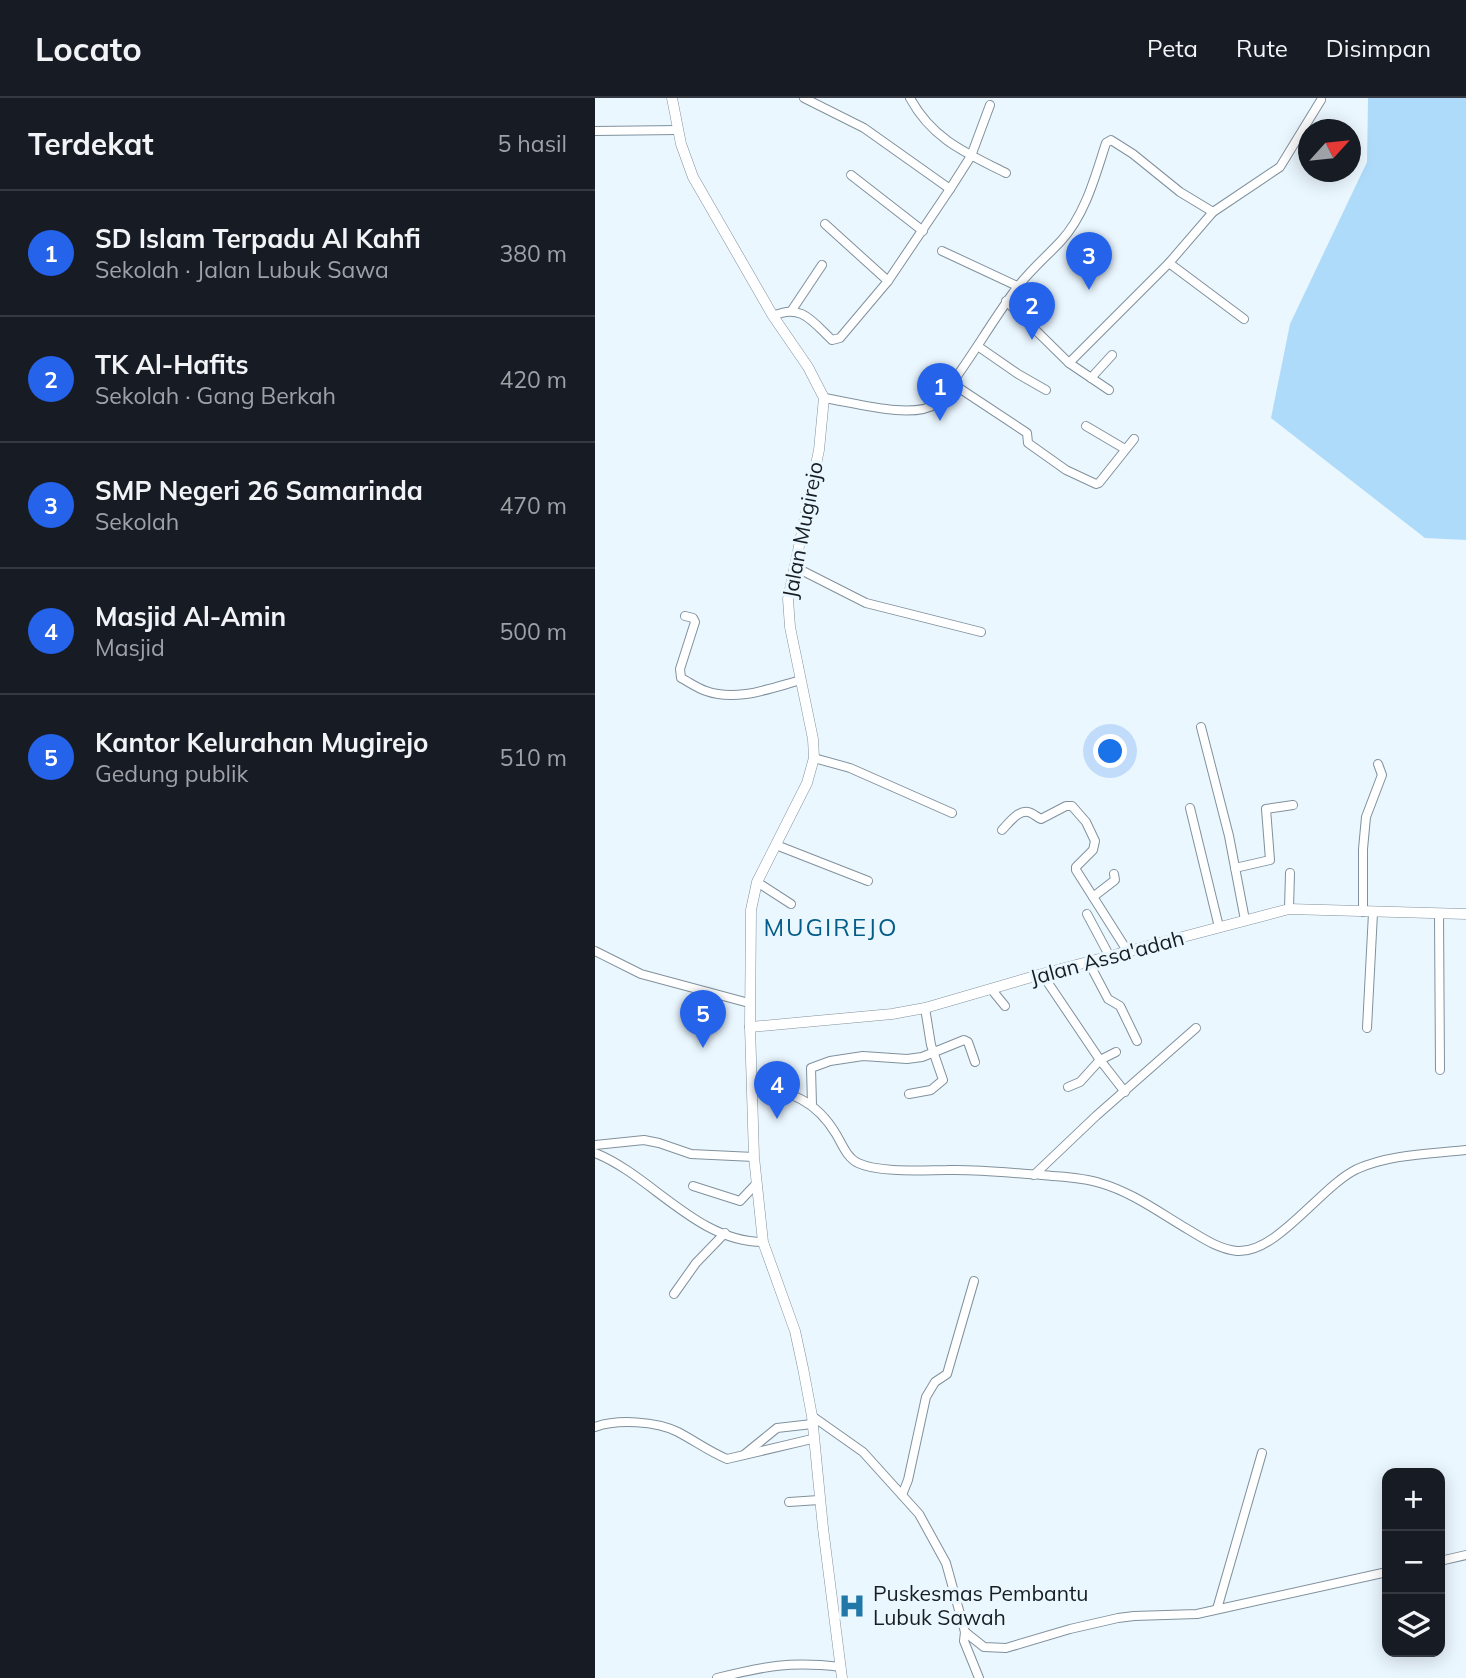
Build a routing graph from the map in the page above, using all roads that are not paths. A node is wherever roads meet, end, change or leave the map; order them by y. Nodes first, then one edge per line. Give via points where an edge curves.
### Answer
1 (672, 98) edge
2 (804, 98) edge
3 (910, 98) edge
4 (1321, 100) dead end
5 (990, 105) dead end
6 (678, 130) junction
7 (595, 131) edge
8 (971, 156) junction
9 (1006, 173) dead end
10 (851, 175) dead end
11 (950, 189) junction
12 (1213, 212) junction
13 (825, 224) dead end
14 (923, 231) junction
15 (942, 251) dead end
16 (1169, 263) junction
17 (821, 265) dead end
18 (888, 281) junction
19 (1017, 286) junction
20 (1006, 302) junction
21 (792, 310) junction
22 (773, 316) junction
23 (1244, 319) dead end
24 (979, 347) junction
25 (1111, 355) dead end
26 (1069, 363) junction
27 (1091, 378) junction
28 (953, 384) junction
29 (1045, 390) dead end
30 (1109, 390) dead end
31 (824, 398) junction
32 (1086, 426) dead end
33 (1134, 439) dead end
34 (1125, 449) junction
35 (795, 568) junction
36 (685, 616) dead end
37 (981, 632) dead end
38 (801, 680) junction
39 (1201, 727) dead end
40 (814, 758) junction
41 (1378, 764) dead end
42 (1293, 805) dead end
43 (1190, 808) dead end
44 (952, 813) dead end
45 (1002, 830) dead end
46 (776, 845) junction
47 (1234, 868) junction
48 (1290, 873) dead end
49 (1114, 874) dead end
50 (868, 881) dead end
51 (757, 882) junction
52 (1093, 897) junction
53 (791, 904) dead end
54 (1289, 909) junction
55 (1368, 913) junction
56 (1087, 914) dead end
57 (1439, 914) junction
58 (1466, 914) edge
59 (1245, 920) junction
60 (1219, 927) junction
61 (595, 951) edge
62 (1128, 952) junction
63 (1110, 957) junction
64 (1089, 963) junction
65 (1042, 974) junction
66 (992, 990) junction
67 (749, 1003) junction
68 (1005, 1006) dead end
69 (925, 1008) junction
70 (750, 1027) junction
71 (1196, 1028) dead end
72 (1367, 1028) dead end
73 (1137, 1041) dead end
74 (1116, 1052) dead end
75 (933, 1053) junction
76 (1100, 1060) junction
77 (975, 1062) dead end
78 (1440, 1070) dead end
79 (1068, 1087) dead end
80 (753, 1088) junction
81 (1125, 1092) junction
82 (909, 1094) dead end
83 (812, 1105) junction
84 (595, 1145) edge
85 (1466, 1150) edge
86 (595, 1153) edge
87 (754, 1157) junction
88 (1034, 1175) junction
89 (757, 1184) junction
90 (693, 1186) dead end
91 (725, 1233) junction
92 (762, 1242) junction
93 (974, 1282) dead end
94 (674, 1294) dead end
95 (812, 1420) junction
96 (595, 1427) edge
97 (812, 1439) junction
98 (1262, 1453) dead end
99 (743, 1457) junction
100 (902, 1495) junction
101 (820, 1500) junction
102 (789, 1502) dead end
103 (1466, 1555) edge
104 (1445, 1560) edge
105 (1382, 1573) edge
106 (1217, 1609) junction
107 (965, 1632) junction
108 (841, 1673) edge
109 (717, 1678) edge
110 (979, 1678) edge

1 - 6 street
2 - 11 street via 864,128
3 - 8 street via 928,126
4 - 12 street via 1280,167
5 - 8 street
6 - 7 street
6 - 22 street via 693,177
8 - 9 street
8 - 11 street
10 - 14 street
11 - 14 street
12 - 16 street
12 - 19 street via 1111,140 1072,226
13 - 18 street
14 - 18 street
15 - 19 street
16 - 23 street
16 - 26 street
17 - 21 street
18 - 21 street via 837,341
19 - 20 street
20 - 24 street
20 - 26 street
21 - 22 street
22 - 31 street via 809,367
24 - 28 street
24 - 29 street
25 - 27 street
26 - 27 street
27 - 30 street
28 - 31 street via 936,404 922,410
28 - 34 street via 1028,433 1028,443 1066,470 1096,484
31 - 35 street, Jalan Mugirejo via 819,450
32 - 34 street
33 - 34 street
35 - 37 street via 866,603
35 - 38 street, Jalan Mugirejo via 788,610
36 - 38 street via 695,622 681,678 707,691 734,695
38 - 40 street, Jalan Mugirejo
39 - 47 street
40 - 44 street via 850,768
40 - 46 street, Jalan Mugirejo via 797,806
41 - 55 street via 1382,775 1366,817 1364,838
42 - 47 street via 1266,809 1270,860
43 - 60 street
45 - 52 street via 1025,811 1041,819 1072,806 1095,841 1093,850 1076,867
46 - 50 street
46 - 51 street, Jalan Mugirejo
47 - 59 street
48 - 54 street
49 - 52 street via 1115,880
51 - 53 street
51 - 67 street, Jalan Mugirejo via 751,910
52 - 62 street
54 - 55 street, Jalan Assa'adah
54 - 59 street, Jalan Assa'adah
55 - 57 street, Jalan Assa'adah
55 - 72 street
56 - 63 street
57 - 58 street, Jalan Assa'adah
57 - 78 street
59 - 60 street, Jalan Assa'adah
60 - 62 street, Jalan Assa'adah
61 - 67 street via 642,974
62 - 63 street, Jalan Assa'adah
63 - 64 street, Jalan Assa'adah
64 - 65 street, Jalan Assa'adah
64 - 73 street via 1108,999 1120,1006
65 - 66 street, Jalan Assa'adah
65 - 76 street
66 - 68 street
66 - 69 street, Jalan Assa'adah
67 - 70 street, Jalan Mugirejo
69 - 70 street, Jalan Assa'adah
69 - 75 street
70 - 80 street, Jalan Mugirejo
71 - 81 street
74 - 76 street
75 - 77 street via 964,1040
75 - 82 street via 943,1080 931,1090
75 - 83 street via 908,1059 863,1056 814,1065
76 - 79 street via 1080,1082
76 - 81 street
80 - 83 street via 782,1090
80 - 87 street, Jalan Mugirejo
81 - 88 street
83 - 88 street via 859,1164 893,1170 990,1169
84 - 87 street via 644,1140 691,1154
85 - 88 street via 1420,1154 1355,1170 1252,1251 1217,1246 1100,1183
86 - 91 street via 674,1206
87 - 89 street, Jalan Mugirejo
89 - 90 street via 740,1200
89 - 92 street, Jalan Mugirejo
91 - 92 street via 747,1242
91 - 94 street
92 - 95 street, Jalan Mugirejo via 795,1331
93 - 100 street via 947,1374 926,1397
95 - 97 street, Jalan Mugirejo
95 - 99 street via 779,1427
95 - 100 street via 863,1452
96 - 99 street via 628,1421 674,1430 716,1455
97 - 99 street
97 - 101 street, Jalan Mugirejo
98 - 106 street
100 - 107 street via 929,1530 946,1563
101 - 102 street
101 - 108 street, Jalan Mugirejo
103 - 104 street
105 - 106 street
106 - 107 street via 1118,1618 1006,1647 983,1647
107 - 110 street via 964,1641
108 - 109 street via 790,1663

